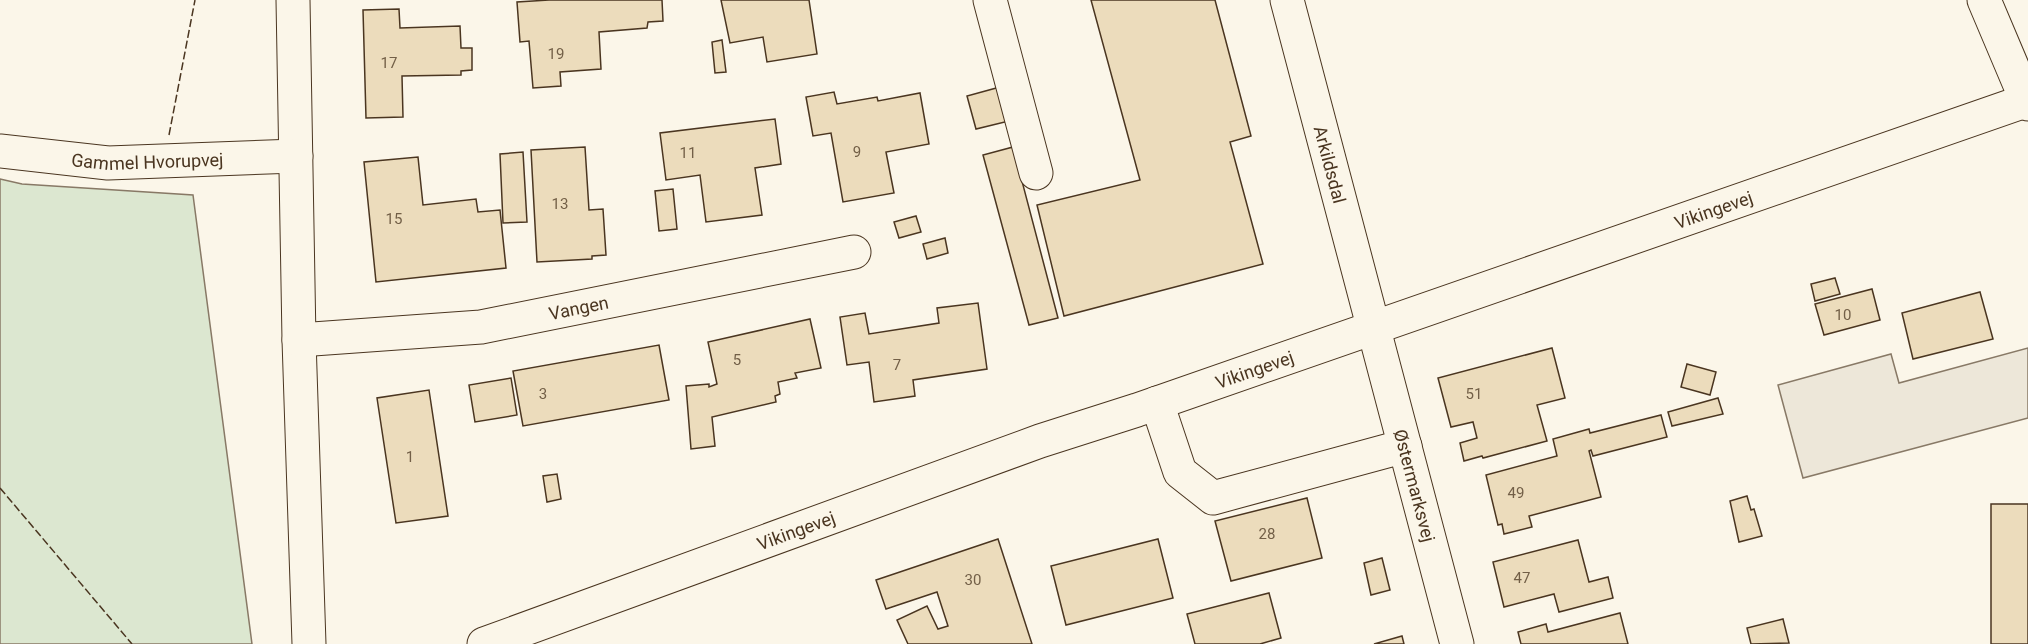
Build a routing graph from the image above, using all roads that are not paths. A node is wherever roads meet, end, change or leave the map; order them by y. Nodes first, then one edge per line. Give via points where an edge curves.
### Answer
1 (293, 0) edge
2 (990, 0) edge
3 (1287, 0) edge
4 (1983, 0) edge
5 (2028, 102) edge
6 (0, 151) edge
7 (296, 156) junction
8 (1036, 173) dead end
9 (854, 252) dead end
10 (1375, 327) junction
11 (299, 340) junction
12 (1157, 403) junction
13 (1405, 446) junction
14 (309, 644) edge
15 (484, 644) edge
16 (1457, 644) edge

1 - 7 street
2 - 8 street
3 - 10 street, Arkildsdal
4 - 5 street, Vikingevej
5 - 10 street, Vikingevej
6 - 7 street, Gammel Hvorupvej via 108,163
7 - 11 street
9 - 11 street, Vangen via 481,327
10 - 12 street, Vikingevej
10 - 13 street, Østermarksvej
11 - 14 street
12 - 13 street via 1180,472 1213,498
12 - 15 street, Vikingevej via 1040,441
13 - 16 street, Østermarksvej

